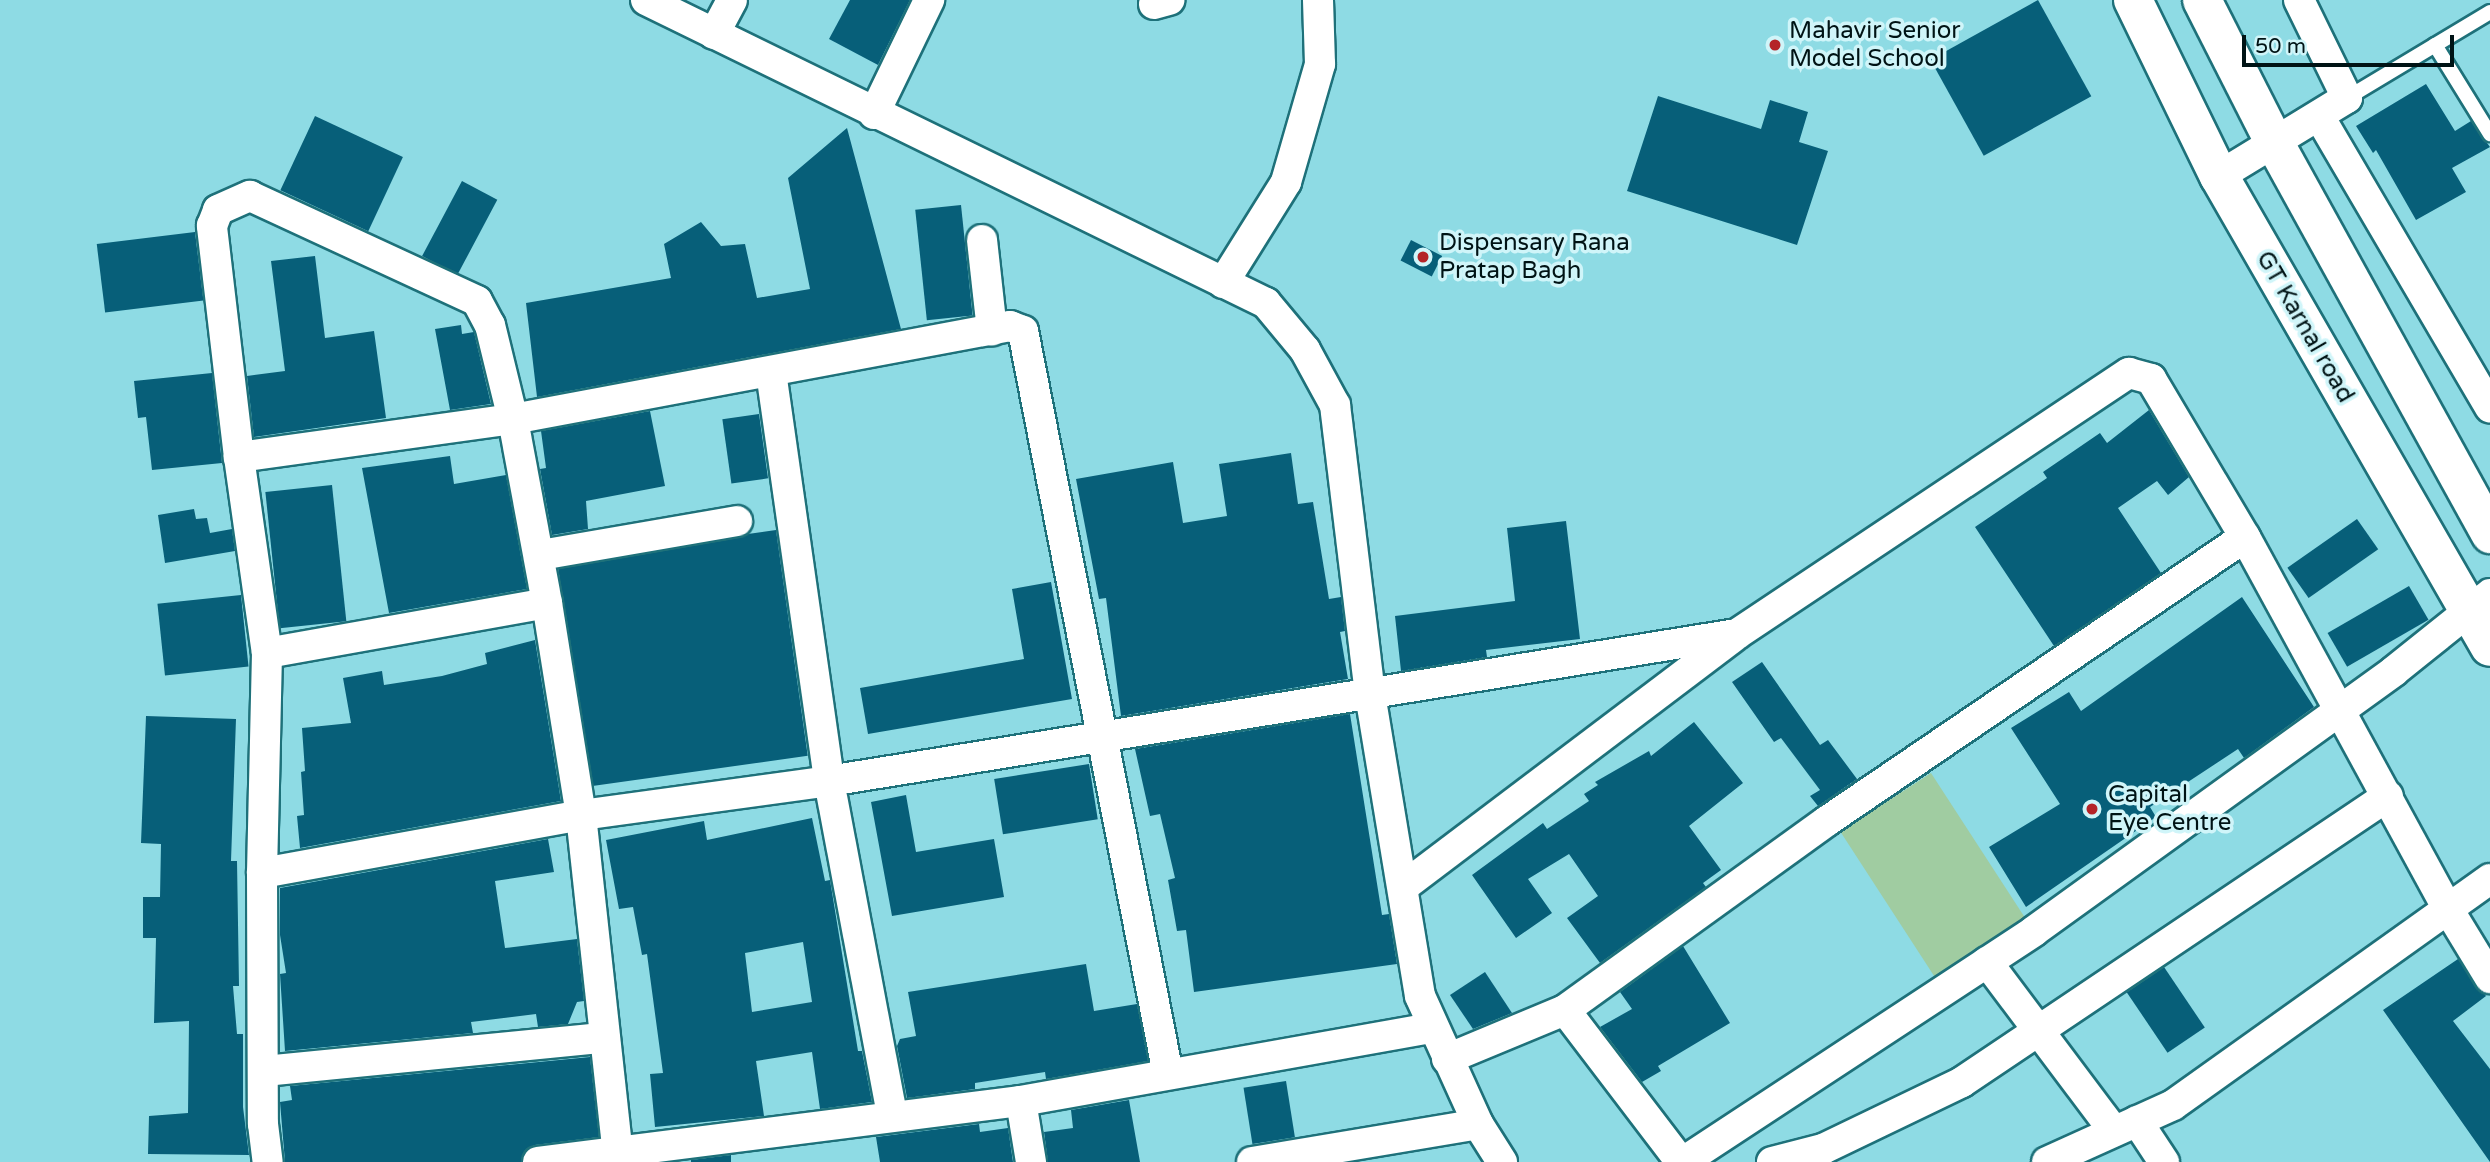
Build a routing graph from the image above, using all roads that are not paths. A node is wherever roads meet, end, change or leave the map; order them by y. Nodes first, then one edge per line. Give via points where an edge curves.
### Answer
1 (646, 0) edge
2 (732, 0) edge
3 (929, 0) edge
4 (1318, 0) edge
5 (2133, 0) edge
6 (2202, 0) edge
7 (2300, 0) edge
8 (2490, 12) edge
9 (714, 34) junction
10 (2435, 45) junction
11 (2347, 98) junction
12 (874, 114) junction
13 (2319, 116) junction
14 (2490, 134) edge
15 (2274, 142) junction
16 (2219, 176) junction
17 (982, 240) dead end
18 (1223, 283) junction
19 (992, 330) junction
20 (771, 372) junction
21 (2490, 408) edge
22 (513, 419) junction
23 (239, 457) junction
24 (737, 521) dead end
25 (2489, 531) edge
26 (2245, 537) junction
27 (541, 555) junction
28 (547, 603) junction
29 (2479, 603) edge
30 (1737, 634) junction
31 (2490, 647) edge
32 (267, 653) junction
33 (1370, 694) junction
34 (2341, 708) junction
35 (1104, 737) junction
36 (828, 781) junction
37 (2388, 796) junction
38 (581, 815) junction
39 (262, 873) junction
40 (2490, 879) edge
41 (1403, 887) junction
42 (2448, 909) junction
43 (1987, 962) junction
44 (2490, 978) edge
45 (1565, 1010) junction
46 (1432, 1028) junction
47 (2039, 1031) junction
48 (602, 1038) junction
49 (1447, 1059) junction
50 (264, 1071) junction
51 (1168, 1074) junction
52 (1021, 1101) junction
53 (892, 1115) junction
54 (1478, 1124) junction
55 (2125, 1126) junction
56 (618, 1156) edge
57 (268, 1162) edge
58 (538, 1162) edge
59 (1031, 1162) edge
60 (1252, 1162) edge
61 (1502, 1162) edge
62 (1682, 1162) edge
63 (1772, 1162) edge
64 (2047, 1162) edge
65 (2164, 1162) edge

1 - 9 street
2 - 9 street
3 - 12 street
4 - 18 street via 1320,64 1286,182
5 - 16 main road, GT Karnal road
6 - 15 main road
7 - 11 street
8 - 10 lane
9 - 12 street
10 - 11 lane
10 - 14 lane
11 - 13 street
12 - 18 street
13 - 15 street
13 - 21 street
15 - 16 street
15 - 25 main road
16 - 29 main road, GT Karnal road
17 - 19 street
18 - 33 street via 1266,303 1305,351 1335,405
19 - 20 street
19 - 35 street via 1016,327 1026,335
20 - 22 street
20 - 36 street
22 - 23 street
22 - 23 street via 490,325 477,301 250,197 218,210 212,226
22 - 27 street
23 - 32 street
24 - 27 street
26 - 30 street via 2151,379 2129,373
26 - 34 street
26 - 45 street via 1827,821
27 - 28 street
28 - 32 street
28 - 38 street
29 - 31 main road, GT Karnal road
29 - 34 street
30 - 33 street
30 - 41 street
32 - 39 street
33 - 35 street
33 - 41 street
34 - 37 street
34 - 43 street
35 - 36 street
35 - 51 street
36 - 38 street
36 - 53 street
37 - 42 street
37 - 47 street
38 - 39 street
38 - 48 street
39 - 50 street
40 - 42 street
41 - 46 street via 1420,996
42 - 44 street
42 - 55 street via 2173,1105
43 - 47 street
43 - 62 street
45 - 49 street
45 - 62 street
46 - 49 street
46 - 51 street
47 - 55 street
47 - 63 street via 1962,1082 1823,1149
48 - 50 street
48 - 56 street
49 - 54 street
50 - 57 street
51 - 52 street
52 - 53 street
52 - 59 street
53 - 56 street
54 - 60 street
54 - 61 street
55 - 64 street
55 - 65 street
56 - 58 street

